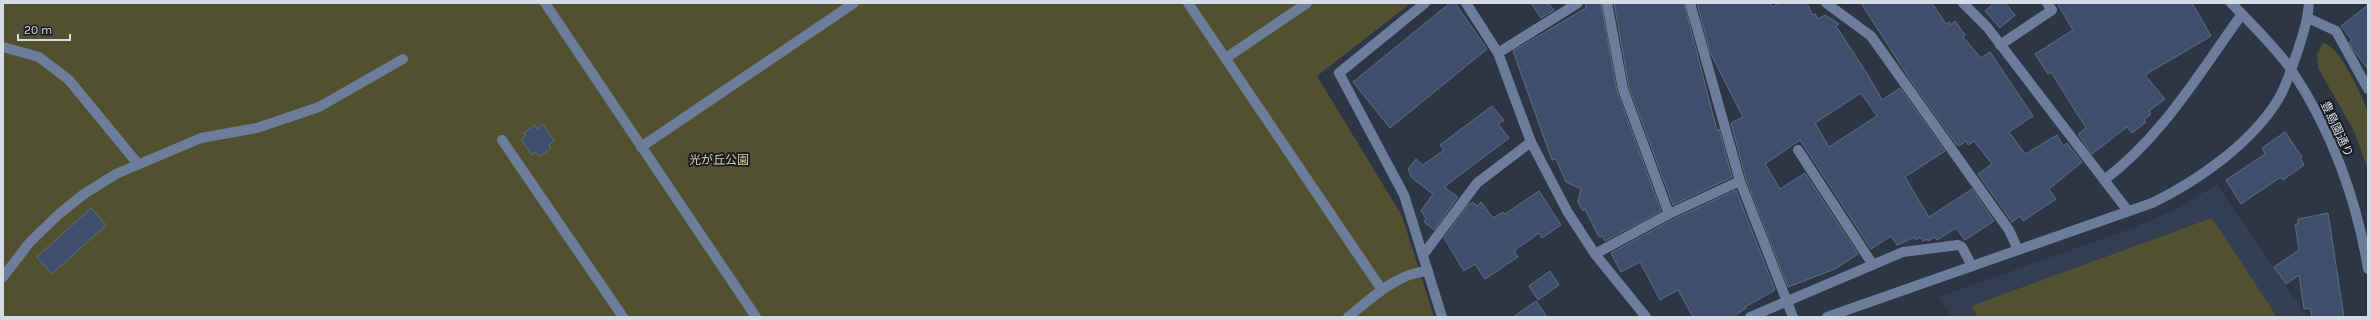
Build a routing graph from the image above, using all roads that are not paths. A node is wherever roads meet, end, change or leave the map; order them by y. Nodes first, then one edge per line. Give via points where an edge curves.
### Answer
1 (544, 3) edge
2 (854, 3) edge
3 (1188, 3) edge
4 (1307, 3) edge
5 (1425, 3) edge
6 (1466, 3) edge
7 (1578, 3) edge
8 (1607, 3) edge
9 (1690, 3) edge
10 (1826, 3) edge
11 (1963, 3) edge
12 (2047, 3) edge
13 (2231, 3) edge
14 (2309, 3) edge
15 (2242, 14) junction
16 (2308, 18) junction
17 (2000, 45) junction
18 (3, 47) edge
19 (1498, 53) junction
20 (1226, 58) junction
21 (403, 59) dead end
22 (2292, 70) junction
23 (2368, 89) edge
24 (502, 140) dead end
25 (1530, 142) junction
26 (641, 147) junction
27 (1798, 150) dead end
28 (138, 164) junction
29 (2104, 180) junction
30 (1740, 181) junction
31 (2128, 211) junction
32 (1669, 214) junction
33 (2018, 250) junction
34 (1595, 254) junction
35 (1423, 255) junction
36 (1873, 264) junction
37 (1972, 266) junction
38 (2368, 269) edge
39 (1428, 271) junction
40 (3, 277) edge
41 (1382, 290) junction
42 (1786, 300) junction
43 (623, 317) edge
44 (756, 317) edge
45 (1348, 317) edge
46 (1442, 317) edge
47 (1646, 317) edge
48 (1750, 317) edge
49 (1794, 317) edge
50 (1827, 317) edge

1 - 26 street
2 - 26 street
3 - 20 street
4 - 20 street
5 - 35 street via 1339,73 1404,195
6 - 19 street
7 - 19 street
8 - 32 street via 1622,89
9 - 30 street
10 - 33 street via 1871,36 2009,230
11 - 17 street
12 - 17 street via 2052,10
13 - 15 street, 豊島園通り
14 - 16 street
15 - 22 street, 豊島園通り
15 - 29 street via 2148,142
16 - 22 street
16 - 23 street via 2336,31
17 - 29 street
18 - 28 street via 39,57 69,80
19 - 25 street
20 - 41 street
21 - 28 street via 319,107 257,128 201,138
22 - 31 street via 2279,98 2257,126 2234,148 2177,191
22 - 38 street, 豊島園通り via 2317,113 2336,154 2348,188
24 - 43 street
25 - 34 street via 1567,211
25 - 35 street via 1477,183
26 - 44 street
27 - 36 street
28 - 40 street via 84,194 59,214 30,242
29 - 31 street
30 - 32 street
30 - 42 street
31 - 33 street
32 - 34 street
33 - 37 street
34 - 47 street
35 - 39 street
36 - 37 street via 1904,252 1958,245 1962,247
36 - 42 street
37 - 50 street
39 - 41 street via 1416,272 1399,279
39 - 46 street
41 - 45 street
42 - 48 street
42 - 49 street

